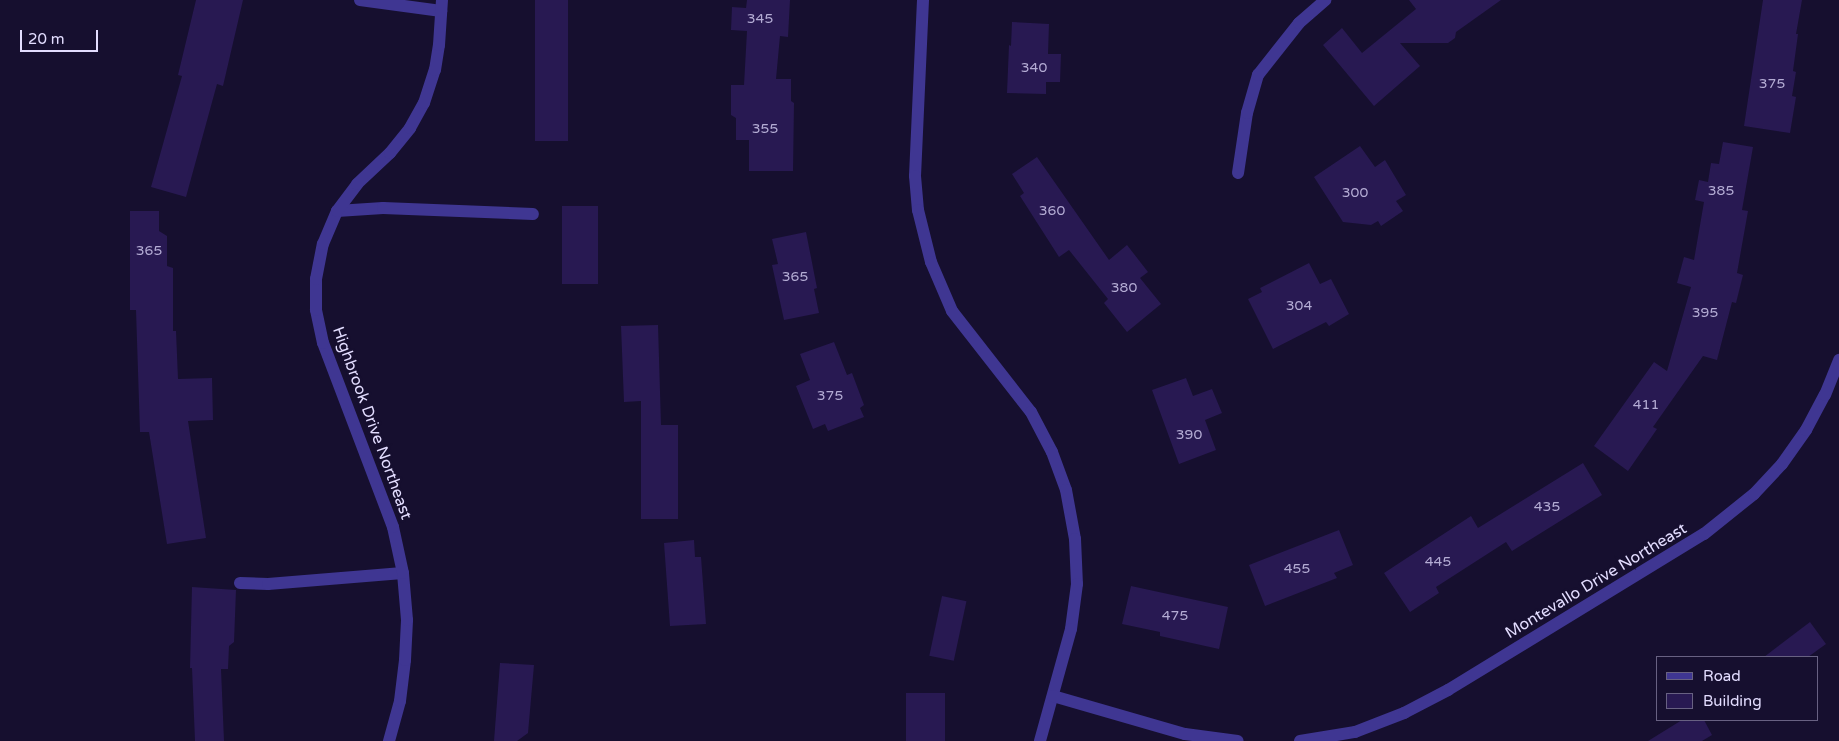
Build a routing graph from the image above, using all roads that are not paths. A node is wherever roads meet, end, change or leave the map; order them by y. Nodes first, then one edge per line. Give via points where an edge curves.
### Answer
1 (360, 0) edge
2 (923, 0) edge
3 (1325, 0) edge
4 (441, 6) edge
5 (1238, 173) dead end
6 (337, 211) junction
7 (533, 214) dead end
8 (1839, 360) edge
9 (403, 573) junction
10 (240, 583) dead end
11 (1053, 696) junction
12 (389, 741) edge
13 (1040, 741) edge
14 (1238, 741) edge
15 (1300, 741) edge

1 - 4 street
2 - 11 street via 915,176 918,210 931,262 952,311 1031,412 1052,452 1066,490 1075,539 1077,584 1071,629
3 - 5 street via 1299,23 1258,75
4 - 6 street, Highbrook Drive Northeast via 435,70 424,103 390,153 357,184
6 - 7 street via 383,208
6 - 9 street, Highbrook Drive Northeast via 323,244 316,279 316,310 323,343 393,527
8 - 15 street, Montevallo Drive Northeast via 1826,395 1782,464 1754,494 1704,534 1412,709 1355,732
9 - 10 street via 268,584
9 - 12 street, Highbrook Drive Northeast via 407,620 405,660 400,700
11 - 13 street
11 - 14 street via 1185,734

